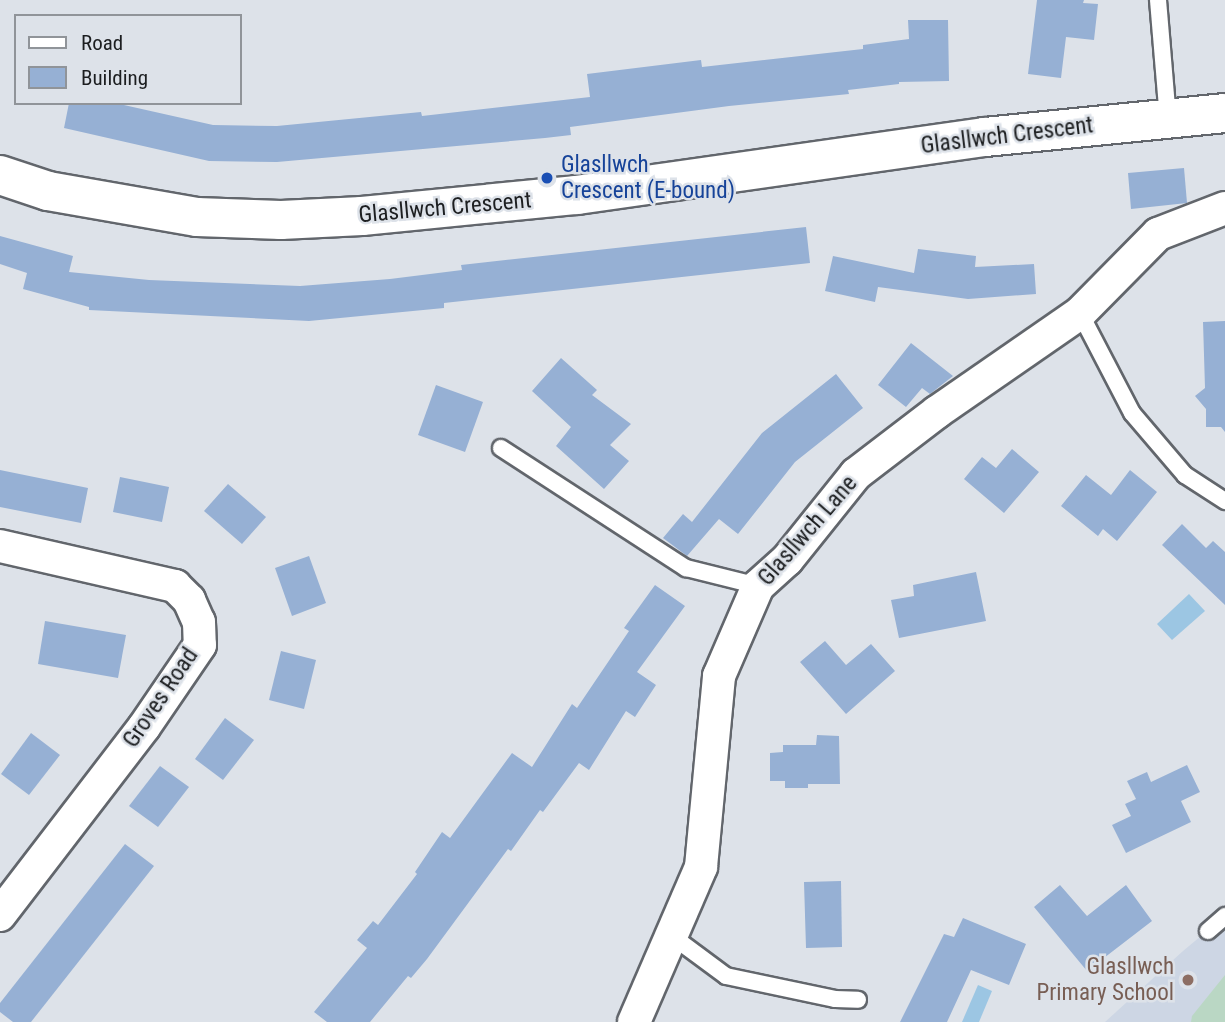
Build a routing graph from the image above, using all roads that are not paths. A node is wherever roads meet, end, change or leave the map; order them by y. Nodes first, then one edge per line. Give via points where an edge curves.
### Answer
1 (1158, 0) edge
2 (1225, 113) edge
3 (1168, 118) junction
4 (0, 175) edge
5 (1225, 208) edge
6 (1080, 313) junction
7 (501, 448) dead end
8 (1225, 501) edge
9 (0, 546) edge
10 (758, 586) junction
11 (0, 915) edge
12 (1225, 916) edge
13 (1208, 931) dead end
14 (672, 936) junction
15 (858, 1000) dead end
16 (634, 1022) edge

1 - 3 lane
2 - 3 main road, Glasllwch Crescent
3 - 4 main road, Glasllwch Crescent via 989,137 577,195 281,220 197,217 48,191
5 - 6 street, Glasllwch Lane via 1158,234
6 - 8 lane via 1132,413 1185,475
6 - 10 street, Glasllwch Lane via 856,474 787,560
7 - 10 lane via 686,568
9 - 11 street, Groves Road via 175,586 189,600 199,622 200,645 144,727
10 - 14 street, Glasllwch Lane via 719,676 701,867
12 - 13 lane
14 - 15 lane via 726,976
14 - 16 street, Glasllwch Lane

